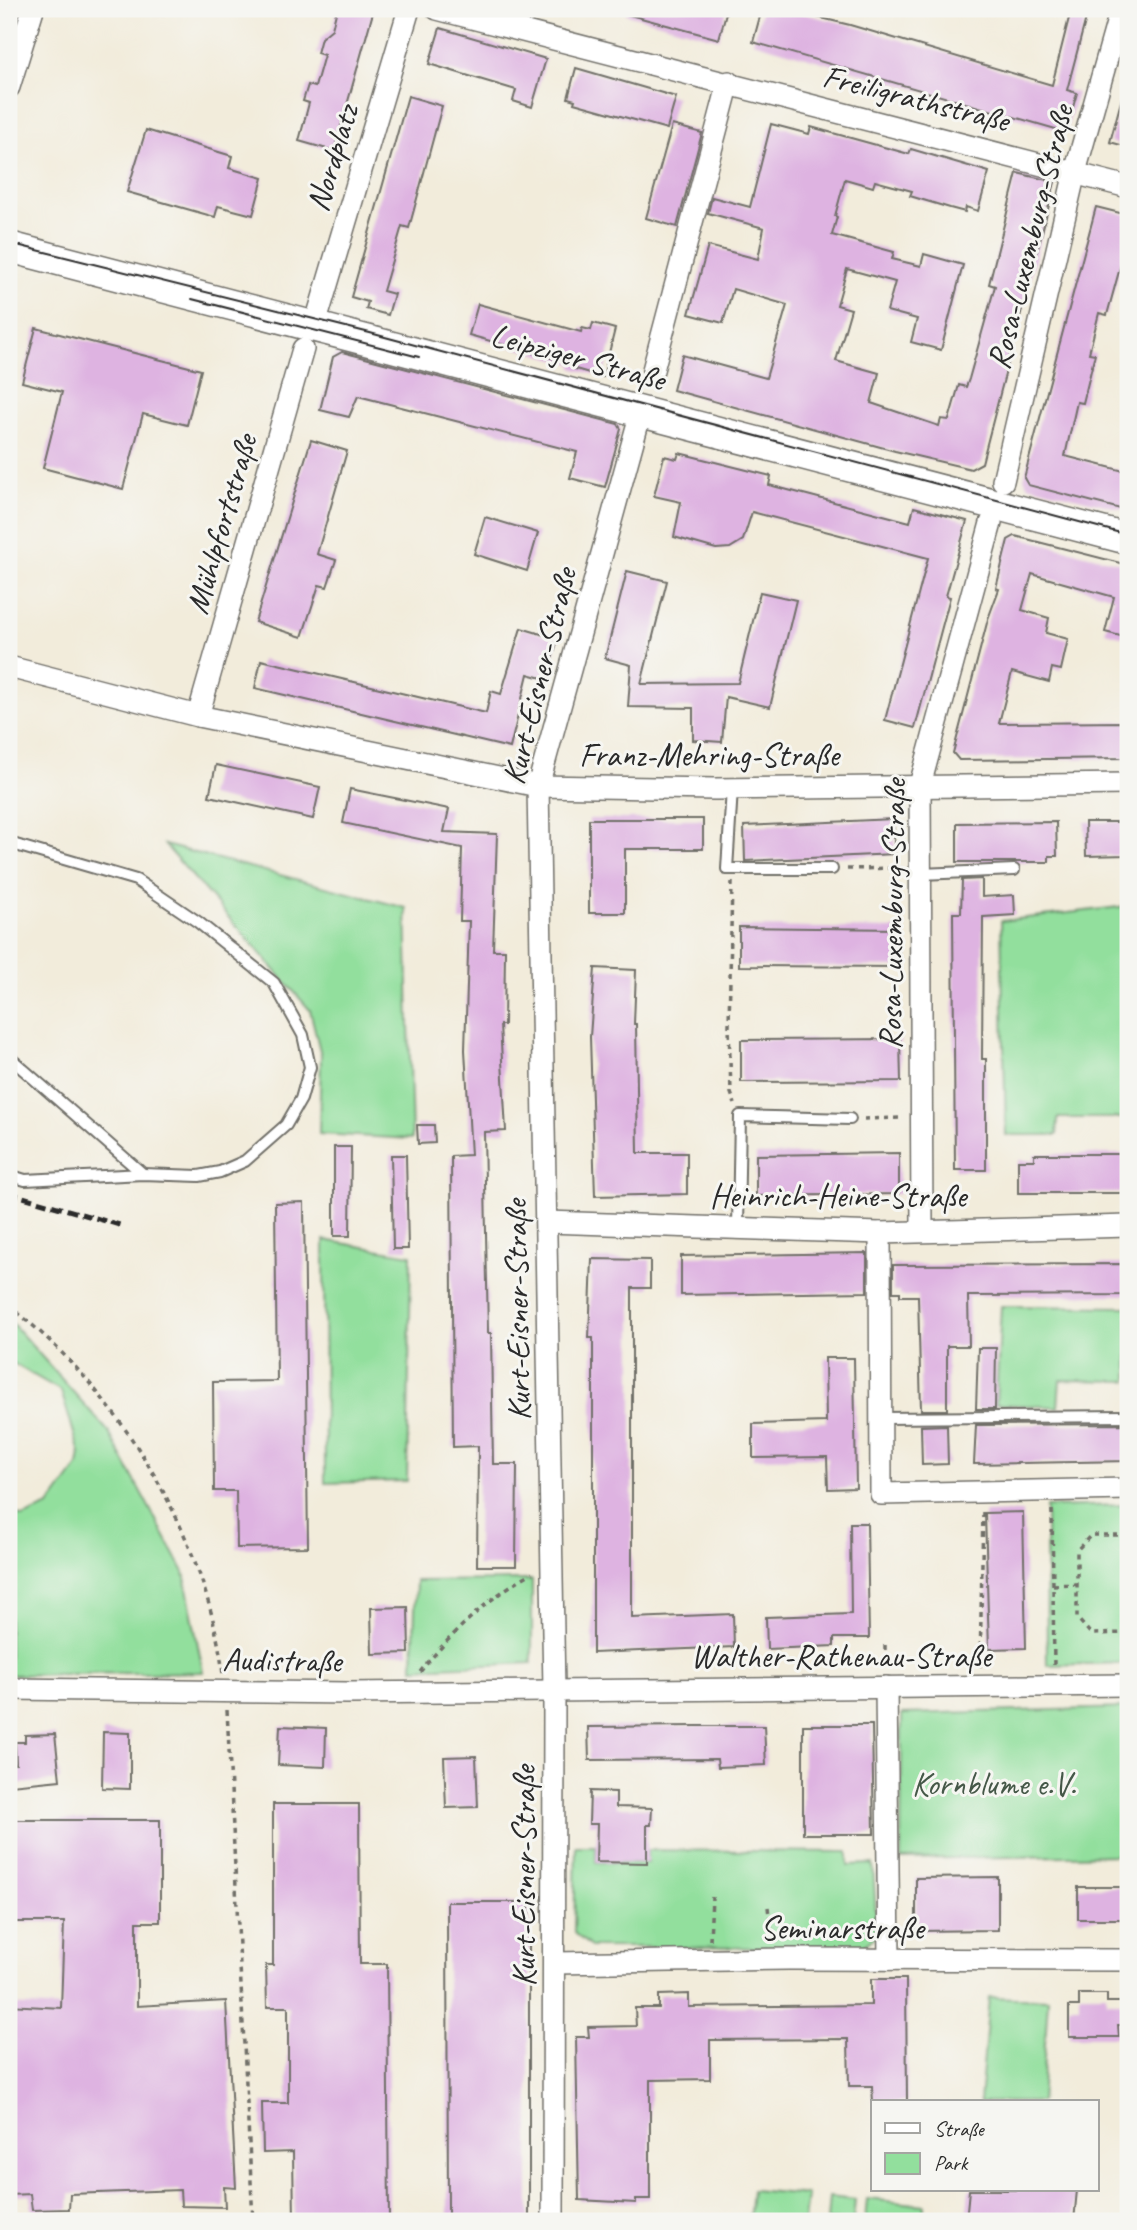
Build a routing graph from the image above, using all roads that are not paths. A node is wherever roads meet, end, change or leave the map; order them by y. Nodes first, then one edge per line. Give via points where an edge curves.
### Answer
1 (33, 9) edge
2 (409, 9) edge
3 (437, 9) edge
4 (1122, 9) edge
5 (729, 82) junction
6 (9, 87) edge
7 (1075, 172) junction
8 (1128, 187) edge
9 (9, 247) edge
10 (309, 337) junction
11 (653, 370) dead end
12 (641, 412) junction
13 (1003, 481) dead end
14 (991, 523) dead end
15 (1128, 539) edge
16 (9, 667) edge
17 (198, 716) junction
18 (1128, 783) edge
19 (920, 785) junction
20 (538, 786) junction
21 (732, 789) junction
22 (9, 843) edge
23 (832, 869) road end
24 (1014, 870) dead end
25 (921, 871) junction
26 (9, 1057) edge
27 (850, 1119) road end
28 (143, 1174) junction
29 (9, 1175) edge
30 (547, 1223) junction
31 (1128, 1226) edge
32 (738, 1227) junction
33 (922, 1230) junction
34 (880, 1233) junction
35 (1128, 1416) edge
36 (881, 1418) junction
37 (1128, 1489) edge
38 (1128, 1685) edge
39 (886, 1688) junction
40 (9, 1689) edge
41 (554, 1690) junction
42 (889, 1959) junction
43 (1128, 1960) edge
44 (556, 1963) junction
45 (554, 2221) edge

1 - 6 street
2 - 10 street, Nordplatz
3 - 5 street, Freiligrathstraße
4 - 7 street, Rosa-Luxemburg-Straße
5 - 7 street, Freiligrathstraße
5 - 11 street
7 - 8 street, Freiligrathstraße
7 - 13 street, Rosa-Luxemburg-Straße
9 - 10 street, Leipziger Straße
10 - 12 street, Leipziger Straße
10 - 17 street, Mühlpfortstraße
12 - 15 street, Leipziger Straße
12 - 20 street, Kurt-Eisner-Straße
14 - 19 street, Rosa-Luxemburg-Straße
16 - 17 street, Franz-Mehring-Straße
17 - 20 street, Franz-Mehring-Straße
18 - 19 street, Franz-Mehring-Straße
19 - 21 street, Franz-Mehring-Straße
19 - 25 street, Rosa-Luxemburg-Straße
20 - 21 street, Franz-Mehring-Straße
20 - 30 street, Kurt-Eisner-Straße
21 - 23 lane via 727,869
22 - 28 lane via 136,880 274,983 303,1035 310,1067 301,1099 286,1125 265,1146 220,1172
24 - 25 lane
25 - 33 street, Rosa-Luxemburg-Straße
26 - 28 lane
27 - 32 lane via 740,1116
28 - 29 lane via 25,1180
30 - 32 street, Heinrich-Heine-Straße
30 - 41 street, Kurt-Eisner-Straße
31 - 33 street, Heinrich-Heine-Straße
32 - 34 street, Heinrich-Heine-Straße
33 - 34 street, Heinrich-Heine-Straße
34 - 36 street
35 - 36 lane
36 - 37 street via 881,1494
38 - 39 street, Walther-Rathenau-Straße
39 - 41 street, Walther-Rathenau-Straße
39 - 42 street
40 - 41 street, Audistraße
41 - 44 street, Kurt-Eisner-Straße
42 - 43 street, Seminarstraße
42 - 44 street, Seminarstraße
44 - 45 street, Kurt-Eisner-Straße

